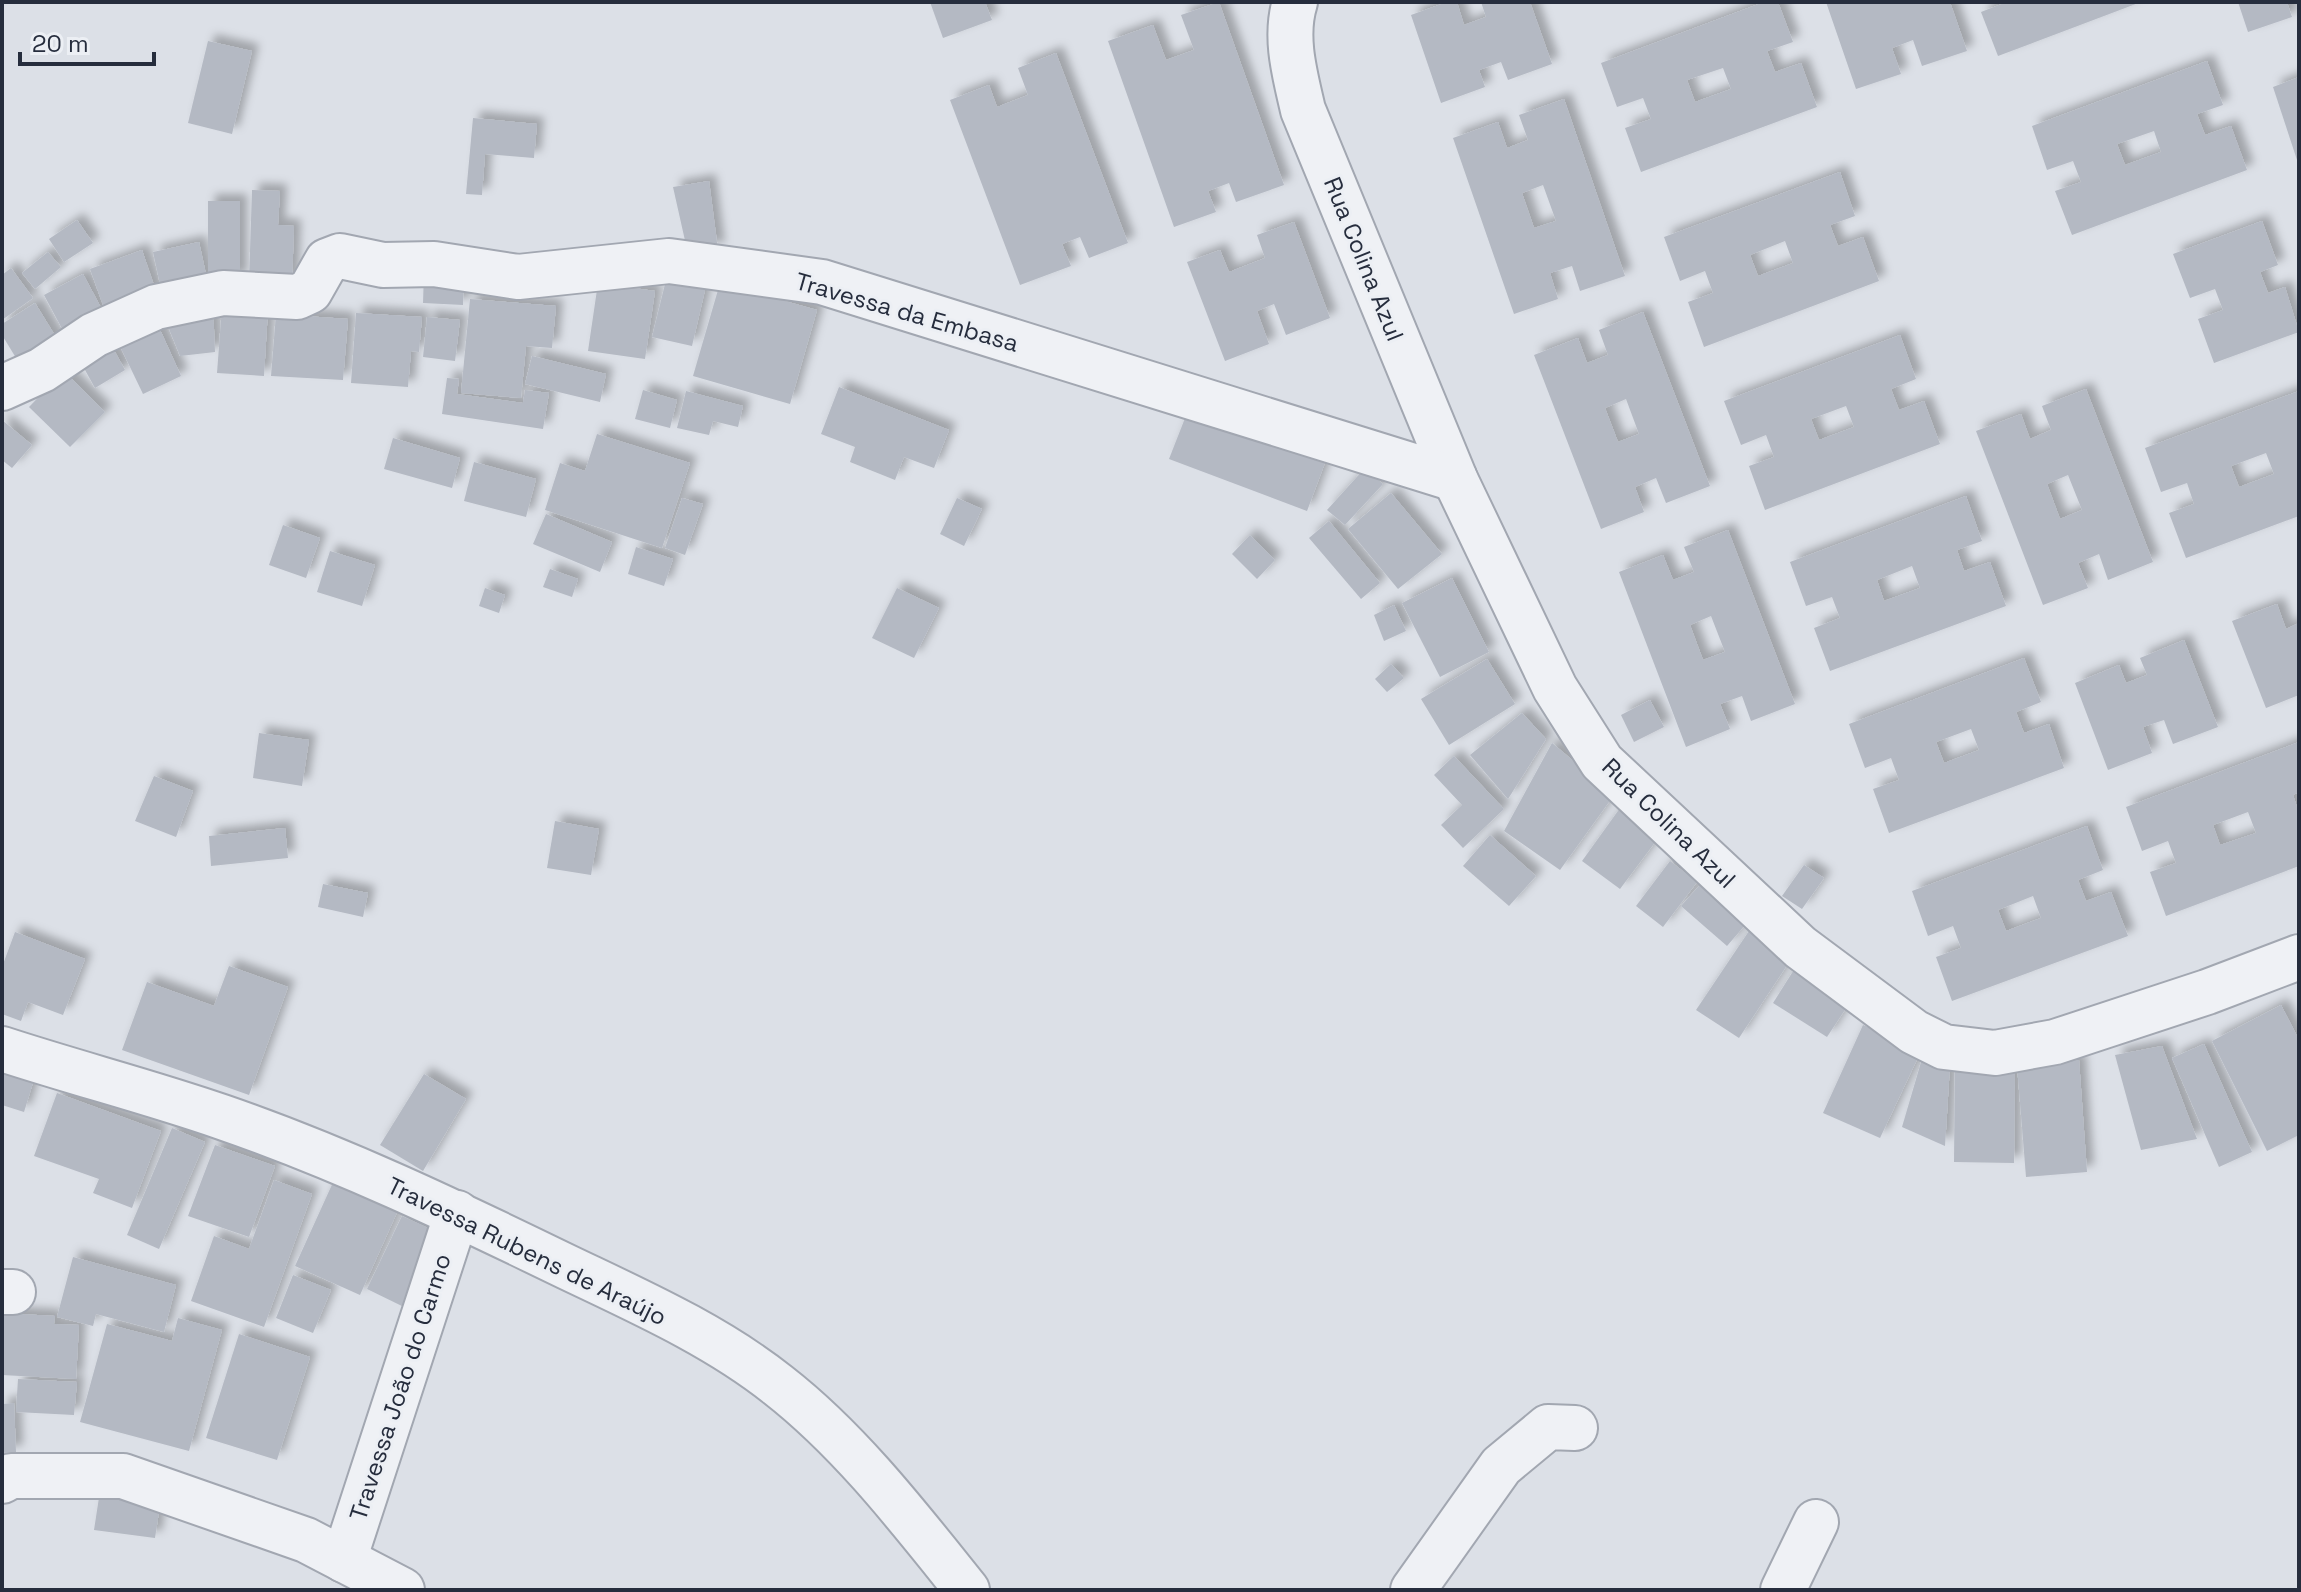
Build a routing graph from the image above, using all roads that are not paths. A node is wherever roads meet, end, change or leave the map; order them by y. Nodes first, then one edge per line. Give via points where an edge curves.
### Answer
1 (1295, 2) edge
2 (2, 388) edge
3 (1455, 479) junction
4 (2299, 957) edge
5 (2, 1049) edge
6 (457, 1213) junction
7 (1575, 1428) dead end
8 (2, 1481) edge
9 (1816, 1522) dead end
10 (344, 1560) junction
11 (956, 1577) edge
12 (402, 1590) edge
13 (1003, 1590) edge
14 (1413, 1590) edge
15 (1783, 1590) edge

1 - 3 street, Rua Colina Azul via 1291,59 1303,110
2 - 3 street, Travessa da Embasa via 42,370 94,335 156,307 223,293 297,297 310,291 327,261 340,256 518,277 669,261 822,282
3 - 4 street, Rua Colina Azul via 1555,688 1602,762 1800,947 1914,1032 1944,1047 1995,1053 2055,1042
5 - 6 street, Travessa Rubens de Araújo via 221,1116
6 - 10 street, Travessa João do Carmo
6 - 11 street, Travessa Rubens de Araújo via 628,1296 779,1385 845,1448
7 - 14 street via 1548,1427 1501,1466
8 - 10 street via 11,1476 123,1476 228,1510
9 - 15 street
10 - 12 street
11 - 13 street

